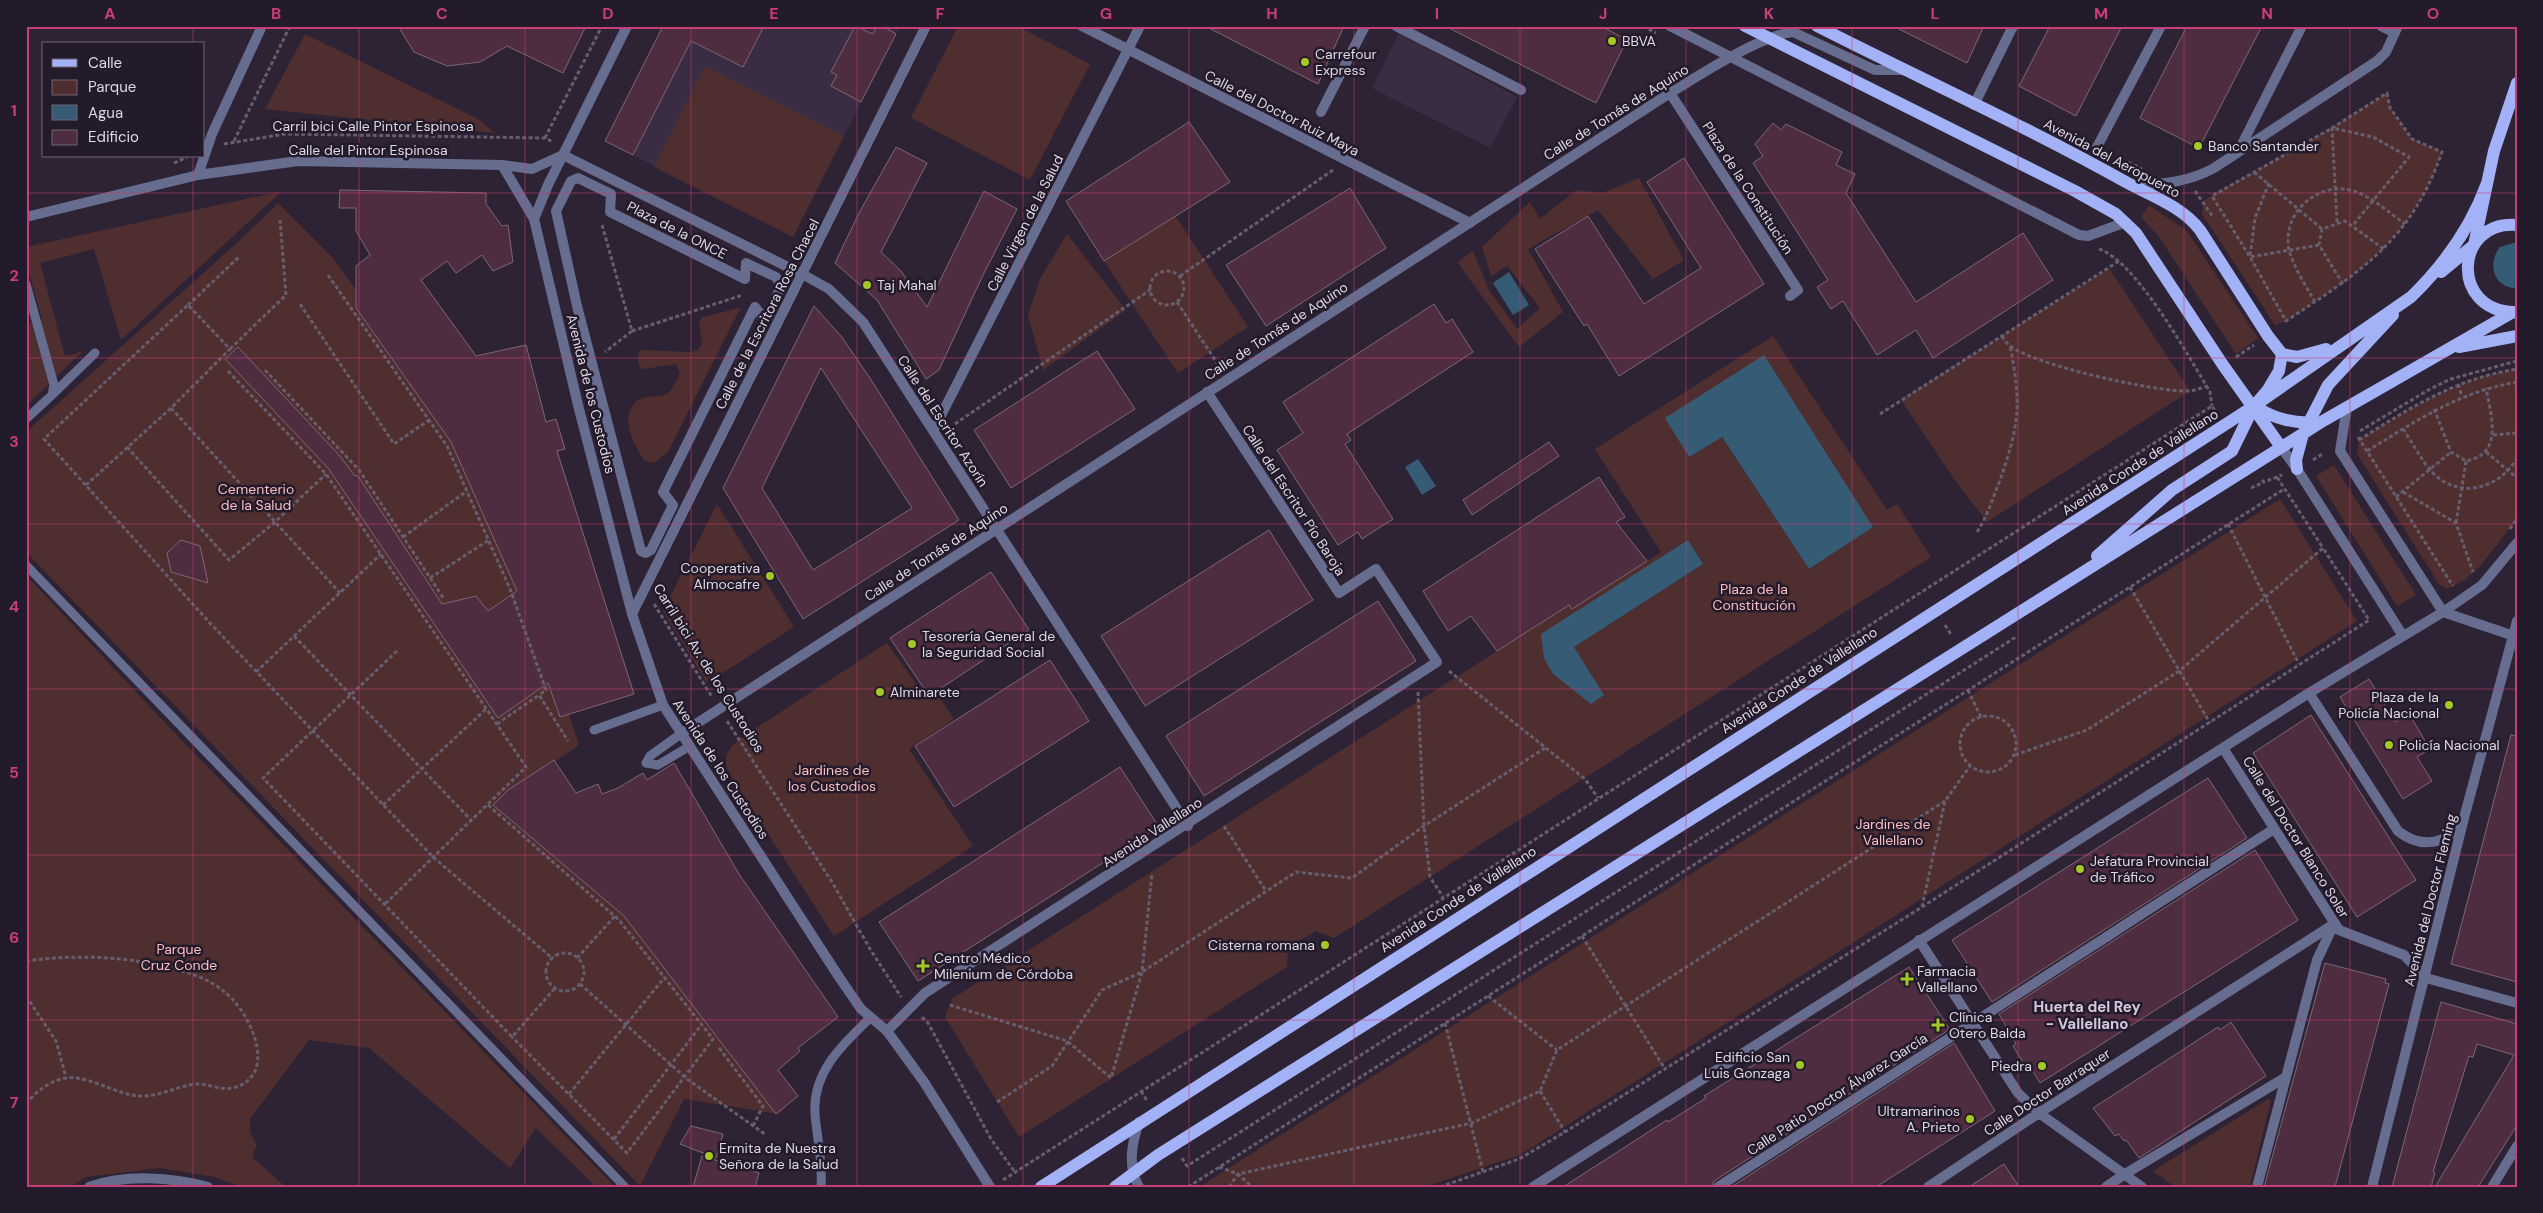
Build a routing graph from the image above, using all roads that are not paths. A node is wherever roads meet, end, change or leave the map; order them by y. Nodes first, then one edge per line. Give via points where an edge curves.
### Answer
1 (262, 26) edge
2 (627, 26) edge
3 (926, 26) edge
4 (1082, 26) edge
5 (1140, 26) edge
6 (1365, 26) edge
7 (1396, 26) edge
8 (1670, 26) edge
9 (1745, 26) edge
10 (1817, 26) edge
11 (2013, 26) edge
12 (2161, 26) edge
13 (2302, 26) edge
14 (2381, 26) edge
15 (2396, 30) edge
16 (1768, 40) junction
17 (1128, 49) junction
18 (1732, 58) junction
19 (1903, 70) junction
20 (2517, 83) edge
21 (1521, 90) dead end
22 (1670, 93) junction
23 (1974, 105) junction
24 (1322, 112) dead end
25 (2097, 147) dead end
26 (2238, 151) junction
27 (205, 152) edge
28 (564, 152) junction
29 (203, 158) edge
30 (502, 165) junction
31 (198, 175) junction
32 (2487, 183) junction
33 (2134, 186) junction
34 (26, 217) edge
35 (534, 218) junction
36 (1470, 222) junction
37 (2126, 222) junction
38 (2517, 225) edge
39 (2474, 245) junction
40 (802, 274) junction
41 (26, 284) edge
42 (1790, 296) dead end
43 (2410, 297) junction
44 (2516, 312) edge
45 (2517, 336) edge
46 (2340, 344) junction
47 (95, 353) dead end
48 (2282, 354) junction
49 (2422, 363) junction
50 (1207, 392) junction
51 (52, 395) junction
52 (2254, 406) junction
53 (2347, 406) junction
54 (26, 419) edge
55 (2306, 428) junction
56 (935, 434) junction
57 (2281, 447) junction
58 (2297, 468) junction
59 (996, 529) junction
60 (2517, 544) edge
61 (641, 551) joint
62 (26, 565) edge
63 (2067, 583) junction
64 (2444, 612) junction
65 (632, 614) junction
66 (2517, 621) edge
67 (2403, 636) junction
68 (2515, 636) edge
69 (1437, 662) joint
70 (2309, 693) junction
71 (664, 705) junction
72 (594, 730) dead end
73 (682, 733) junction
74 (690, 746) junction
75 (2223, 748) junction
76 (2464, 818) junction
77 (1188, 826) junction
78 (2274, 829) junction
79 (2334, 924) junction
80 (1919, 940) junction
81 (2426, 978) junction
82 (2517, 1003) edge
83 (870, 1018) junction
84 (1974, 1022) junction
85 (887, 1032) junction
86 (2286, 1077) junction
87 (2039, 1113) junction
88 (1139, 1122) junction
89 (2517, 1146) edge
90 (2125, 1174) junction
91 (1132, 1175) junction
92 (1549, 1183) edge
93 (89, 1187) edge
94 (208, 1187) edge
95 (625, 1187) edge
96 (821, 1187) edge
97 (990, 1187) edge
98 (1041, 1187) edge
99 (1115, 1187) edge
100 (1139, 1187) edge
101 (1533, 1187) edge
102 (1718, 1187) edge
103 (1928, 1187) edge
104 (2106, 1187) edge
105 (2142, 1187) edge
106 (2257, 1187) edge
107 (2372, 1187) edge
108 (2492, 1187) edge

1 - 27 street
2 - 28 street
3 - 40 street, Calle de la Escritora Rosa Chacel
4 - 17 street, Calle del Doctor Ruiz Maya
5 - 17 street, Calle Virgen de la Salud
6 - 24 street
7 - 21 street
8 - 18 street
9 - 16 main road
10 - 19 main road, Avenida del Aeropuerto
11 - 23 street
12 - 25 street
13 - 26 street
14 - 15 street
15 - 26 street via 2386,52 2377,61
16 - 18 street, Calle de Tomás de Aquino
16 - 19 street, Calle de Tomás de Aquino via 1787,32 1798,32 1875,70
16 - 37 main road via 2075,191
17 - 36 street, Calle del Doctor Ruiz Maya
17 - 56 street, Calle Virgen de la Salud
18 - 22 street, Calle de Tomás de Aquino
18 - 37 street via 2083,237
19 - 23 main road, Avenida del Aeropuerto
20 - 32 main road
22 - 36 street, Calle de Tomás de Aquino
22 - 42 street, Plaza de la Constitución via 1798,290
23 - 33 main road, Avenida del Aeropuerto
26 - 33 street via 2214,168 2190,179
28 - 30 street, Calle del Pintor Espinosa via 532,169
28 - 35 street
28 - 40 street, Calle del Escritor Azorín
29 - 31 street
30 - 31 street, Calle del Pintor Espinosa via 298,161
30 - 35 street, Avenida de los Custodios
31 - 34 street, Calle del Pintor Espinosa
32 - 39 main road
32 - 43 main road via 2459,239
33 - 48 main road, Avenida del Aeropuerto via 2193,221
35 - 65 street, Avenida de los Custodios
36 - 50 street, Calle de Tomás de Aquino
37 - 52 main road via 2147,247 2223,365
38 - 39 main road via 2503,225 2490,230
39 - 43 main road
39 - 44 main road via 2467,263 2469,282 2474,291 2495,309
40 - 56 street, Calle del Escritor Azorín via 828,288 863,322
40 - 65 street, Calle de la Escritora Rosa Chacel
41 - 51 lane via 53,378
43 - 46 main road
43 - 55 main road via 2328,385
44 - 49 main road
45 - 49 main road via 2463,346
46 - 48 main road via 2316,354 2297,357
46 - 52 main road, Avenida Conde de Vallellano
47 - 51 lane
48 - 52 main road via 2279,371
49 - 53 main road
50 - 59 street, Calle de Tomás de Aquino
50 - 69 street, Calle del Escritor Pío Baroja via 1340,593 1376,569
51 - 54 lane
52 - 55 main road via 2270,416
52 - 57 main road
52 - 63 main road via 2232,451 2172,490
52 - 88 main road, Avenida Conde de Vallellano
53 - 55 main road
53 - 64 street via 2340,451
55 - 57 main road
55 - 58 main road via 2296,460
56 - 59 street, Calle del Escritor Azorín
57 - 58 street
57 - 63 main road
58 - 67 street
59 - 73 street, Calle de Tomás de Aquino
59 - 77 street, Calle del Escritor Azorín
60 - 64 street via 2482,585
61 - 61 street, Plaza de la ONCE via 651,550 673,505 663,492 755,307 766,322 781,286 776,277 746,263 745,280 610,212 611,194 578,178 571,181 556,211
62 - 95 lane
63 - 91 main road via 1158,1155
64 - 67 street
64 - 68 street
65 - 71 street, Avenida de los Custodios
66 - 68 street, Avenida del Doctor Fleming
67 - 70 street
68 - 76 street, Avenida del Doctor Fleming
69 - 77 street, Avenida Vallellano
70 - 75 street
70 - 76 street via 2391,824 2406,838 2427,844 2438,841 2454,831
71 - 72 lane
71 - 73 street, Avenida de los Custodios
73 - 74 street, Avenida de los Custodios
73 - 74 lane via 650,756 646,763 658,765
74 - 83 street, Avenida de los Custodios via 839,977
75 - 78 street, Calle del Doctor Blanco Soler
75 - 80 street
76 - 81 street, Avenida del Doctor Fleming
77 - 85 street, Avenida Vallellano via 925,993
78 - 79 street, Calle del Doctor Blanco Soler
78 - 84 street, Calle Patio Doctor Álvarez García
79 - 81 street, Calle del Doctor Blanco Soler via 2345,934 2404,955
79 - 86 street via 2317,960
79 - 87 street, Calle Doctor Barraquer
80 - 84 street
80 - 92 street
81 - 82 street
81 - 107 street, Avenida del Doctor Fleming
83 - 85 street, Avenida de los Custodios
83 - 96 lane via 833,1054 818,1089 815,1113
84 - 87 street via 2018,1093
84 - 102 street, Calle Patio Doctor Álvarez García
85 - 97 street, Avenida de los Custodios via 924,1082
86 - 90 street
86 - 106 street
87 - 90 street
87 - 103 street, Calle Doctor Barraquer
88 - 91 street via 1132,1142
88 - 98 main road, Avenida Conde de Vallellano
89 - 108 street
90 - 104 street
90 - 105 street
91 - 99 main road
91 - 100 street
92 - 101 street
93 - 94 street via 133,1180 161,1180

